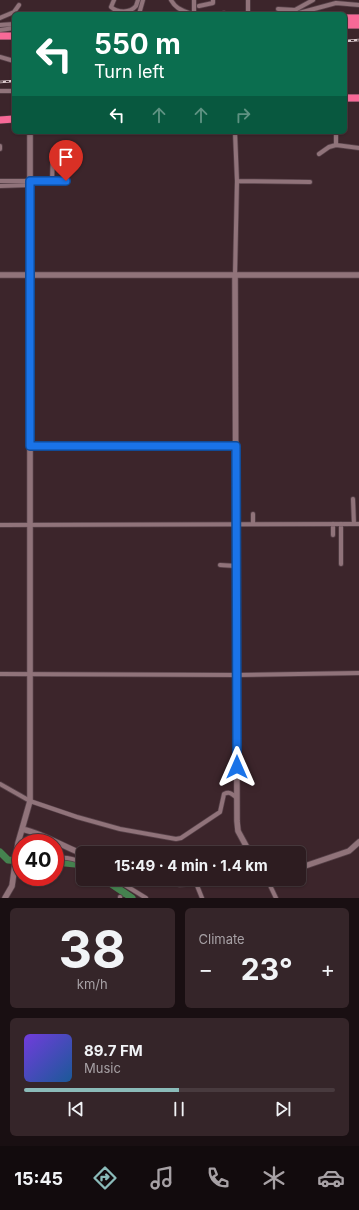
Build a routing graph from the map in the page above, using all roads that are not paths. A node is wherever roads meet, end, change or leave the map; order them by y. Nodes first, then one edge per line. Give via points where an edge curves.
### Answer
1 (114, 0) edge
2 (138, 0) edge
3 (143, 0) edge
4 (171, 0) edge
5 (194, 0) edge
6 (213, 0) edge
7 (248, 0) edge
8 (313, 0) edge
9 (19, 5) dead end
10 (359, 5) edge
11 (199, 6) dead end
12 (278, 9) dead end
13 (14, 12) edge
14 (140, 12) edge
15 (186, 12) edge
16 (194, 12) edge
17 (248, 12) edge
18 (294, 12) edge
19 (12, 13) edge
20 (0, 18) edge
21 (347, 18) edge
22 (359, 18) edge
23 (12, 24) edge
24 (347, 24) edge
25 (0, 25) edge
26 (359, 25) edge
27 (12, 28) edge
28 (0, 30) edge
29 (0, 36) edge
30 (12, 36) edge
31 (0, 57) edge
32 (12, 60) edge
33 (0, 91) edge
34 (12, 91) edge
35 (347, 98) edge
36 (359, 98) edge
37 (12, 118) edge
38 (0, 120) edge
39 (30, 134) edge
40 (235, 134) edge
41 (336, 134) edge
42 (336, 145) junction
43 (359, 148) edge
44 (66, 151) dead end
45 (53, 152) dead end
46 (319, 154) dead end
47 (0, 181) edge
48 (52, 181) junction
49 (237, 181) junction
50 (310, 182) dead end
51 (30, 183) junction
52 (0, 186) edge
53 (359, 274) edge
54 (0, 275) edge
55 (30, 275) junction
56 (235, 275) junction
57 (30, 446) junction
58 (236, 446) junction
59 (353, 499) dead end
60 (253, 514) dead end
61 (253, 524) junction
62 (333, 524) junction
63 (341, 524) junction
64 (357, 524) edge
65 (0, 525) edge
66 (30, 525) junction
67 (236, 525) junction
68 (333, 534) dead end
69 (341, 564) dead end
70 (220, 565) dead end
71 (236, 566) junction
72 (359, 673) edge
73 (0, 674) edge
74 (30, 674) junction
75 (237, 675) junction
76 (0, 784) edge
77 (237, 798) junction
78 (30, 801) junction
79 (22, 829) junction
80 (21, 834) edge
81 (359, 842) edge
82 (246, 846) edge
83 (76, 851) edge
84 (64, 858) edge
85 (76, 859) edge
86 (306, 866) edge
87 (12, 886) edge
88 (126, 886) edge
89 (197, 886) edge
90 (270, 886) edge
91 (5, 898) edge
92 (146, 898) edge
93 (202, 898) edge
94 (276, 898) edge

1 - 2 street via 111,8 115,11 129,11 136,6
3 - 14 street
4 - 15 street via 174,6
5 - 16 street
6 - 11 street via 214,3
7 - 17 street
8 - 18 street
9 - 13 street
10 - 18 street via 336,3
12 - 18 street
19 - 20 street
21 - 22 highway
23 - 25 street
24 - 26 highway
27 - 28 street
29 - 30 highway
31 - 32 street
33 - 34 street
35 - 36 highway
37 - 38 highway
39 - 51 street
40 - 49 street
41 - 42 street
42 - 43 street
42 - 46 street
44 - 48 street via 66,181
45 - 48 street
47 - 51 street
48 - 51 street
49 - 50 street
49 - 56 street
51 - 52 street
51 - 55 street
53 - 56 street
54 - 55 street
55 - 56 street
55 - 57 street
56 - 58 street
57 - 58 street
57 - 66 street
58 - 67 street
59 - 64 street
60 - 61 street
61 - 62 street
61 - 67 street
62 - 63 street
62 - 68 street
63 - 64 street
63 - 69 street
65 - 66 street
66 - 67 street
66 - 74 street
67 - 71 street
70 - 71 street
71 - 75 street
72 - 75 street
73 - 74 street
74 - 75 street
74 - 78 street
75 - 77 street
76 - 78 street
77 - 78 street via 232,793 224,794 220,812 176,839 120,829
77 - 82 street via 238,831
78 - 79 street
79 - 80 street
79 - 83 street
81 - 86 street via 349,851
84 - 85 street
87 - 91 street
88 - 92 street
89 - 93 street
90 - 94 street

